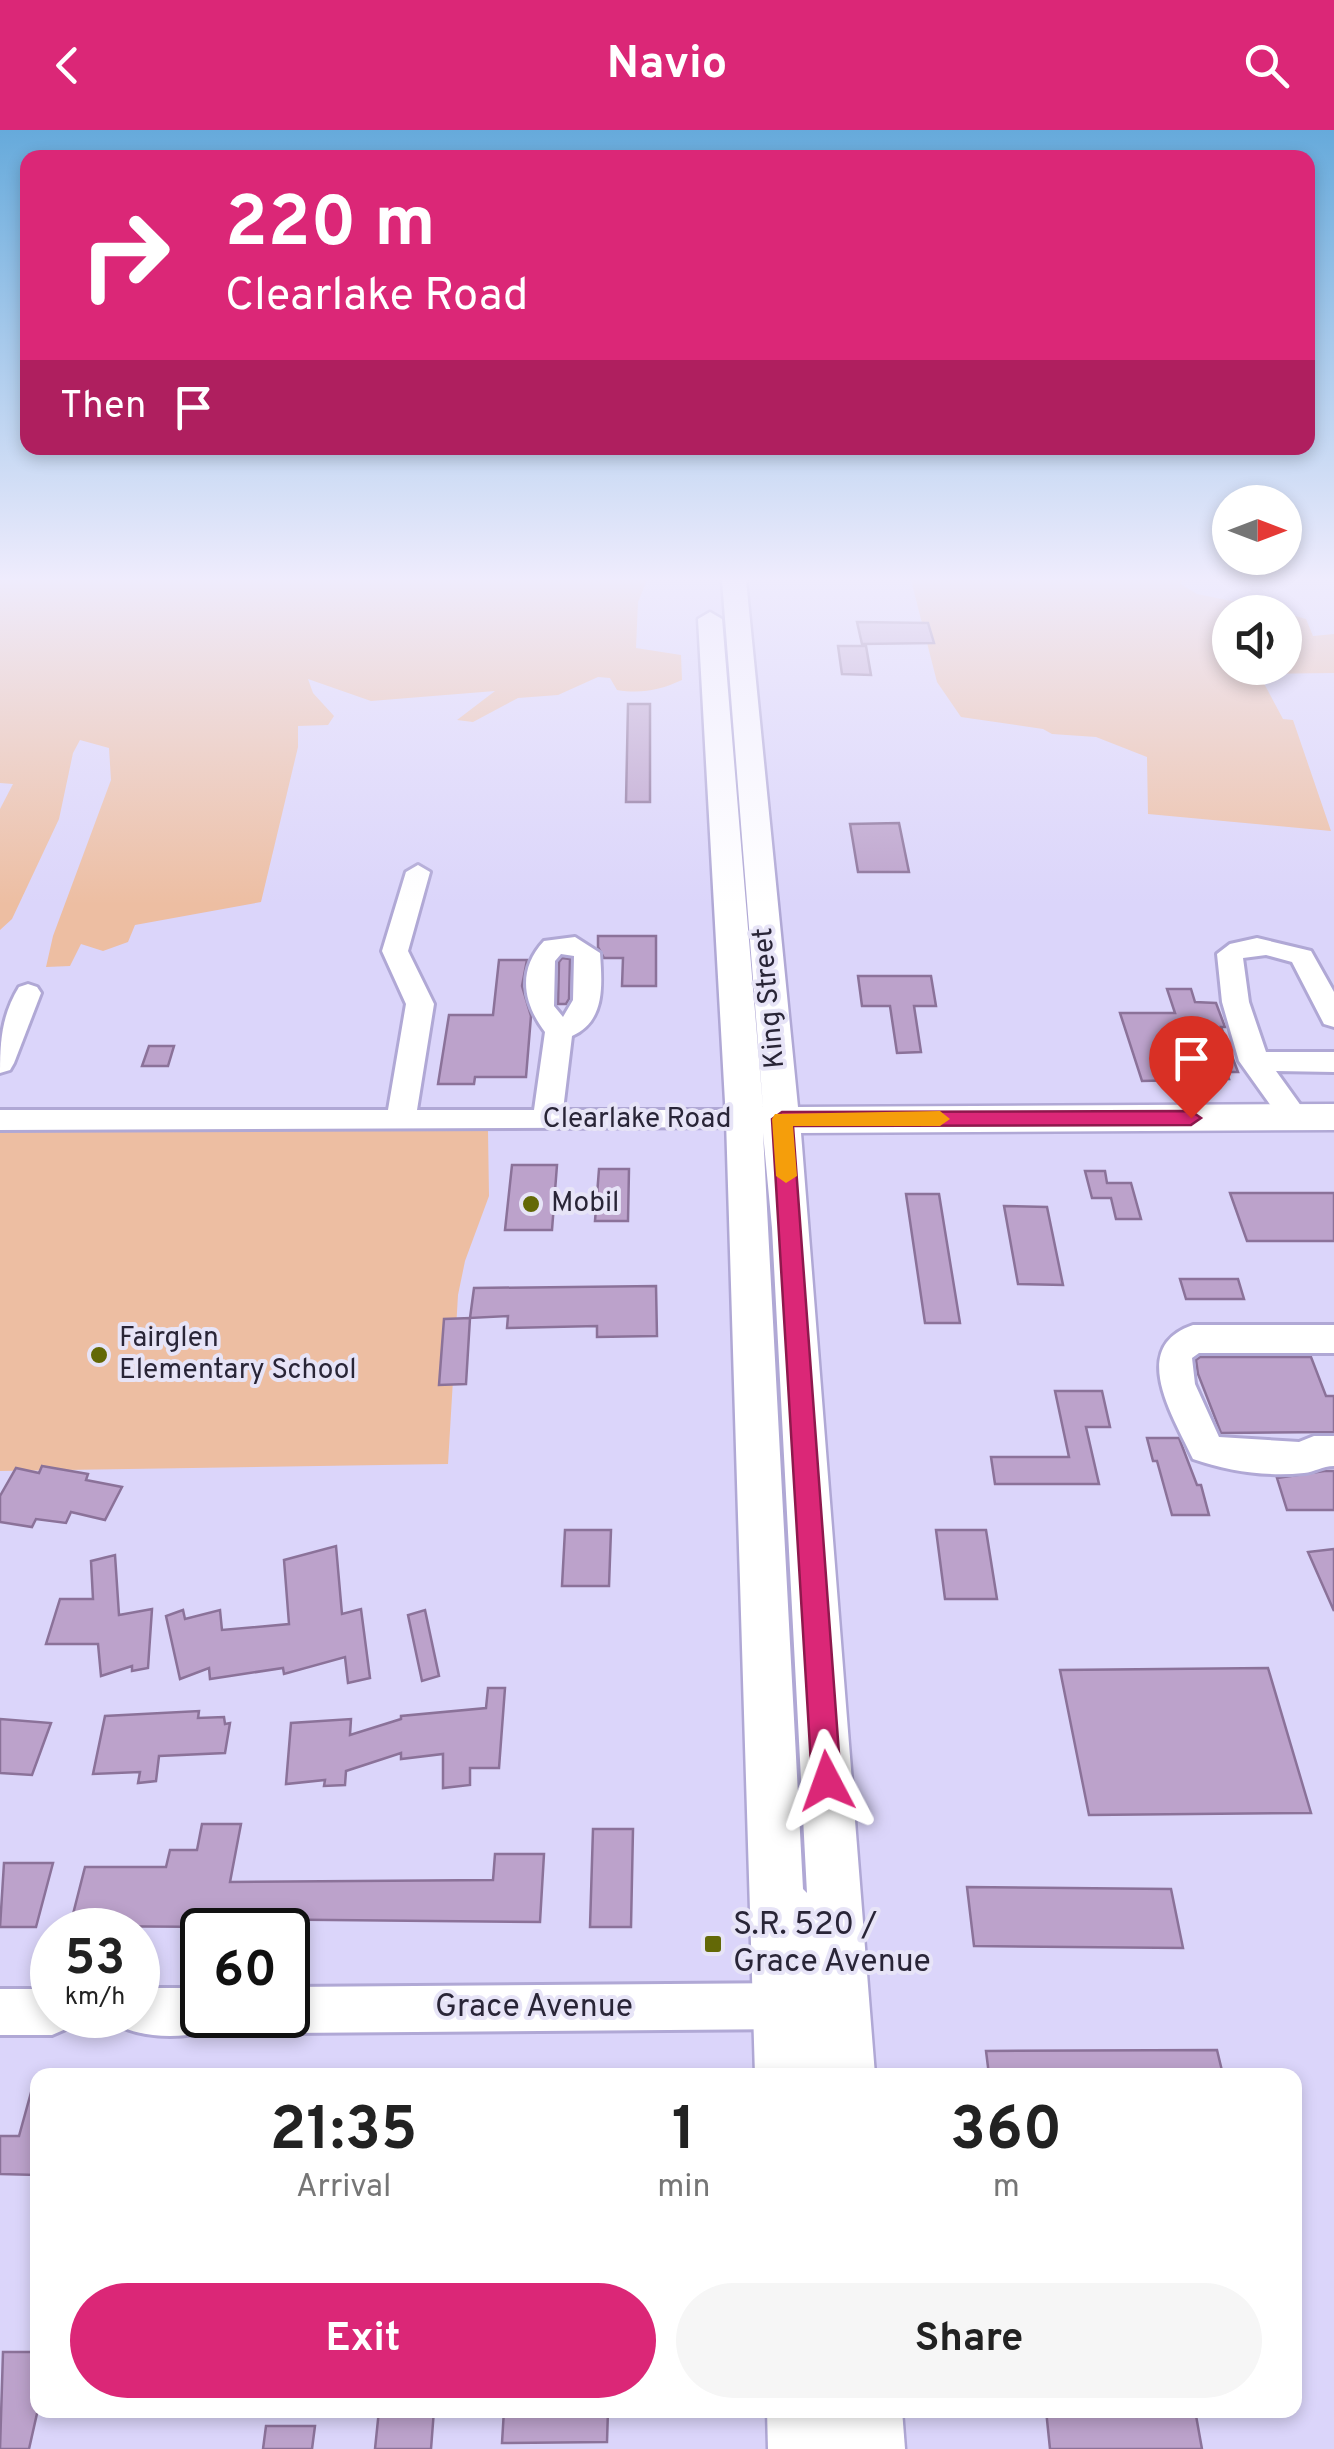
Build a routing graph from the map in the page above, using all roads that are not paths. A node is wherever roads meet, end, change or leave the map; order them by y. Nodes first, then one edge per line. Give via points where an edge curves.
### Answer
1 (726, 688) edge
2 (729, 688) edge
3 (738, 812) junction
4 (418, 872) dead end
5 (28, 993) dead end
6 (1334, 1018) edge
7 (559, 1032) dead end
8 (1253, 1061) junction
9 (1334, 1062) edge
10 (0, 1063) edge
11 (1294, 1117) junction
12 (1334, 1117) edge
13 (0, 1120) edge
14 (401, 1120) junction
15 (546, 1120) junction
16 (763, 1120) junction
17 (1334, 1339) edge
18 (1334, 1451) edge
19 (776, 1900) junction
20 (780, 2006) junction
21 (310, 2010) edge
22 (0, 2012) edge
23 (30, 2012) edge
24 (784, 2068) edge
25 (814, 2068) edge
26 (845, 2068) edge
27 (800, 2418) edge
28 (834, 2418) edge
29 (870, 2418) edge
30 (802, 2449) edge
31 (836, 2449) edge
32 (872, 2449) edge

1 - 3 main road, King Street via 743,714
2 - 3 main road, King Street
3 - 16 main road, King Street
4 - 14 street via 395,951 420,1004
5 - 10 street
6 - 8 street via 1302,956 1246,945 1230,954
7 - 15 street
8 - 9 street
8 - 11 street
11 - 12 main road, Clearlake Road
11 - 16 main road, Clearlake Road
13 - 14 street, Clearlake Road
14 - 15 street, Clearlake Road
15 - 16 street, Clearlake Road
16 - 19 main road, King Street
16 - 26 main road, King Street
17 - 18 street via 1193,1339 1175,1352 1178,1384 1206,1448 1306,1458 1314,1450
19 - 20 main road, King Street
19 - 25 main road via 806,1931
20 - 21 street, Grace Avenue
20 - 24 main road, King Street
22 - 23 street
27 - 30 main road
28 - 31 main road
29 - 32 main road

